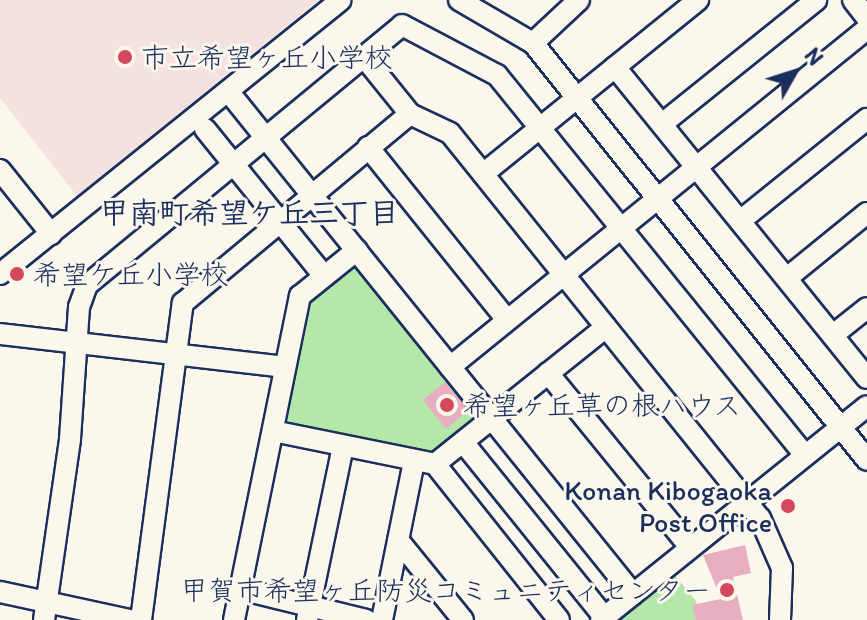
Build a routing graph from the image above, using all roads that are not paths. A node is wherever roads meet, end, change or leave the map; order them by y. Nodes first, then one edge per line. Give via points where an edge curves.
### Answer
1 (341, 0) edge
2 (459, 0) edge
3 (579, 0) edge
4 (698, 0) edge
5 (816, 0) edge
6 (853, 0) edge
7 (867, 18) edge
8 (867, 29) edge
9 (533, 43) junction
10 (364, 57) junction
11 (615, 67) junction
12 (228, 91) junction
13 (577, 97) junction
14 (410, 114) junction
15 (867, 119) edge
16 (662, 124) junction
17 (540, 127) junction
18 (205, 129) dead end
19 (264, 137) junction
20 (368, 147) junction
21 (232, 162) junction
22 (696, 167) junction
23 (0, 170) edge
24 (483, 174) junction
25 (309, 194) junction
26 (659, 197) junction
27 (867, 213) edge
28 (278, 219) junction
29 (740, 221) junction
30 (621, 228) junction
31 (51, 234) junction
32 (357, 250) junction
33 (0, 274) edge
34 (564, 274) junction
35 (324, 276) junction
36 (787, 278) junction
37 (867, 308) edge
38 (507, 320) junction
39 (606, 327) junction
40 (0, 334) edge
41 (833, 335) junction
42 (75, 342) junction
43 (172, 353) junction
44 (284, 367) junction
45 (450, 367) junction
46 (548, 373) junction
47 (867, 378) edge
48 (867, 406) edge
49 (492, 418) junction
50 (843, 425) junction
51 (273, 431) junction
52 (463, 442) junction
53 (343, 446) junction
54 (805, 455) junction
55 (867, 460) edge
56 (414, 461) junction
57 (435, 464) junction
58 (748, 501) junction
59 (398, 540) junction
60 (690, 547) junction
61 (240, 589) junction
62 (0, 592) edge
63 (633, 594) junction
64 (46, 611) edge
65 (309, 612) edge
66 (602, 619) edge
67 (129, 620) edge
68 (141, 620) edge
69 (234, 620) edge
70 (366, 620) edge
71 (382, 620) edge
72 (463, 620) edge
73 (559, 620) edge
74 (780, 620) edge

1 - 12 street
2 - 9 street
3 - 9 street
4 - 11 street
5 - 16 street
6 - 7 street
8 - 22 street
9 - 13 street
10 - 14 street
10 - 17 street via 402,25 497,75
10 - 19 street
11 - 13 street
11 - 16 street
12 - 19 street
12 - 31 street
13 - 17 street
13 - 26 street
14 - 20 street
14 - 24 street via 450,133
15 - 29 street
16 - 22 street
17 - 24 street
17 - 30 street
18 - 21 street
19 - 21 street
19 - 25 street
20 - 25 street
20 - 38 street
21 - 28 street
21 - 42 street via 93,276 79,307
22 - 26 street
22 - 29 street
23 - 31 street
24 - 34 street
25 - 28 street
25 - 32 street
26 - 30 street
26 - 50 street
27 - 36 street
28 - 35 street
28 - 43 street via 190,293 178,315
29 - 36 street
30 - 34 street
30 - 54 street
31 - 33 street
32 - 35 street
32 - 45 street
34 - 38 street
34 - 39 street
35 - 44 street via 300,296
36 - 41 street
37 - 41 street
38 - 45 street
39 - 46 street
39 - 58 street
40 - 42 street
41 - 47 street
42 - 43 street
42 - 64 street
43 - 44 street
43 - 68 street
44 - 51 street
45 - 49 street
46 - 49 street
46 - 60 street
48 - 50 street
49 - 52 street
49 - 63 street
50 - 54 street
50 - 55 street
51 - 53 street
51 - 61 street
52 - 57 street
52 - 66 street
53 - 56 street
53 - 65 street
54 - 58 street
56 - 57 street
56 - 59 street
57 - 73 street
58 - 60 street
58 - 74 street via 780,559
59 - 71 street
59 - 72 street
60 - 63 street
61 - 65 street
61 - 69 street
62 - 64 street
63 - 66 street
64 - 67 street
65 - 70 street

